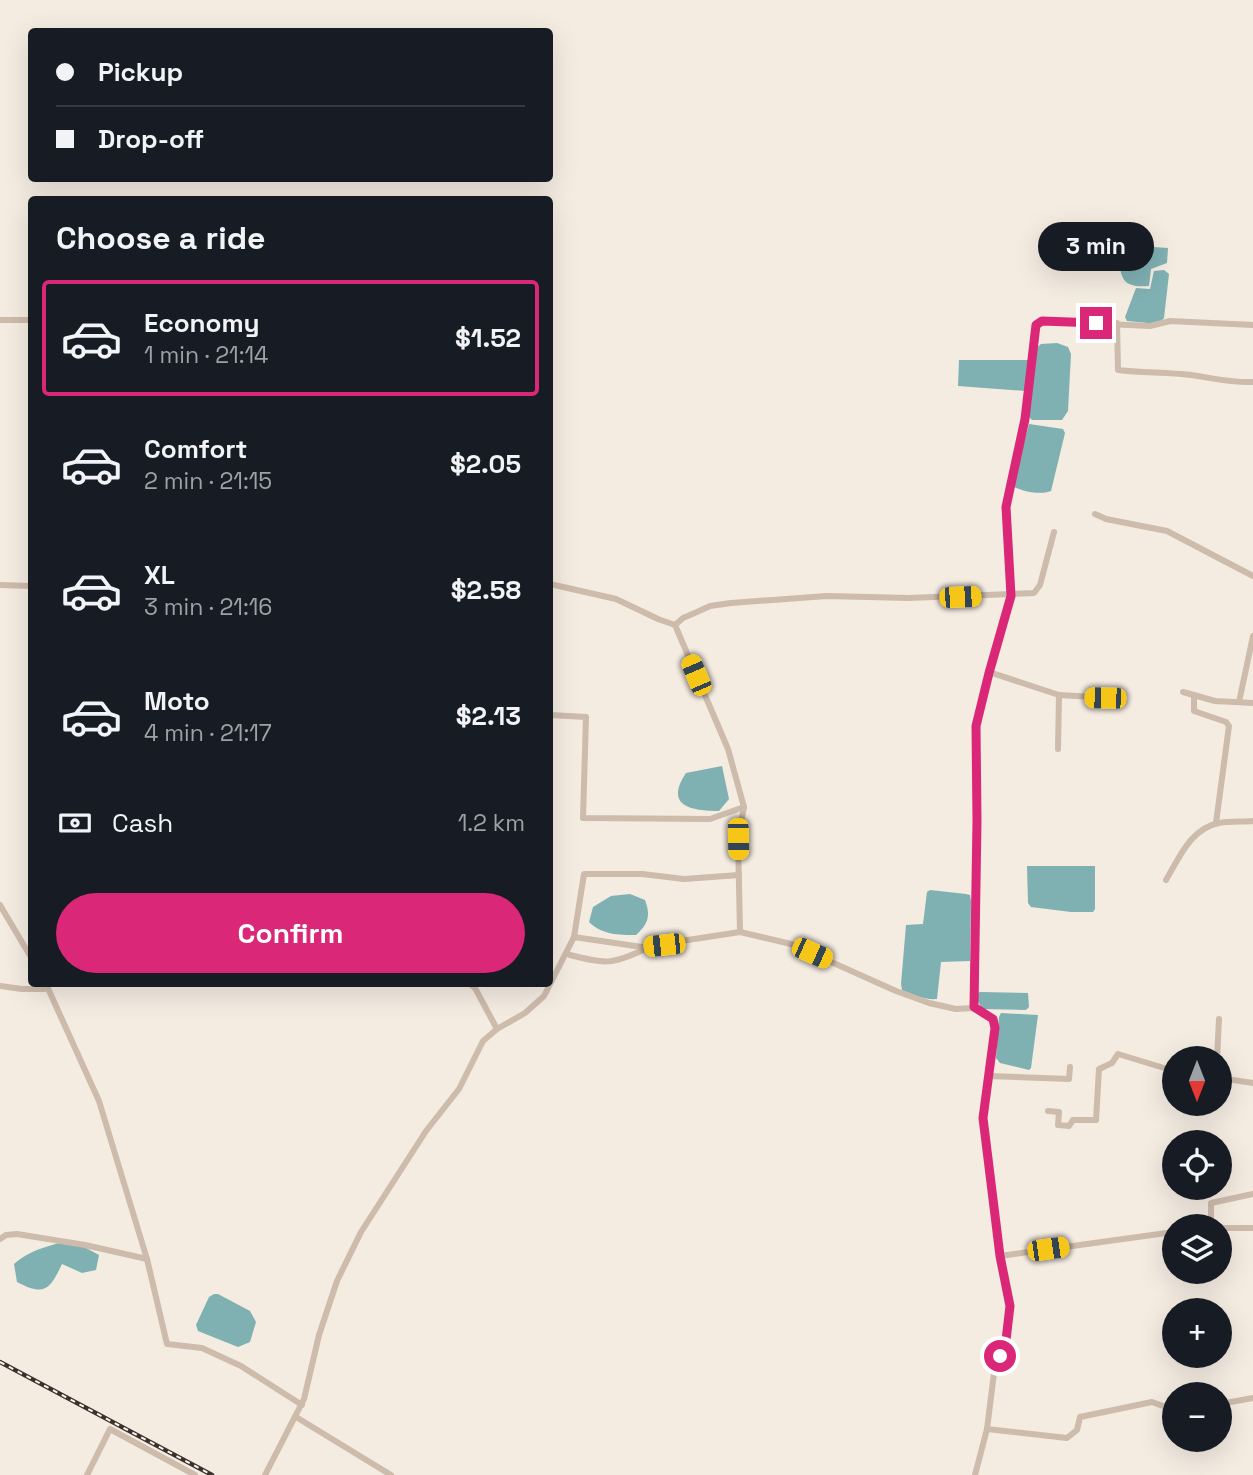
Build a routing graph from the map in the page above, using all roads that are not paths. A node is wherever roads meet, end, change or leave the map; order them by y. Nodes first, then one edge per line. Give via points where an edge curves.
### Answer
1 (0, 320) edge
2 (28, 320) edge
3 (1117, 323) junction
4 (1253, 325) edge
5 (1253, 382) edge
6 (1095, 514) dead end
7 (1054, 532) dead end
8 (1253, 576) edge
9 (0, 585) edge
10 (553, 585) edge
11 (28, 586) edge
12 (1011, 596) junction
13 (675, 625) junction
14 (1253, 636) edge
15 (989, 673) junction
16 (1183, 692) dead end
17 (1059, 695) junction
18 (1194, 695) junction
19 (1112, 698) dead end
20 (1239, 702) junction
21 (1253, 703) edge
22 (553, 715) edge
23 (1058, 749) dead end
24 (744, 807) junction
25 (1253, 821) edge
26 (1216, 823) junction
27 (739, 874) junction
28 (1166, 880) dead end
29 (0, 905) edge
30 (740, 932) junction
31 (574, 937) junction
32 (650, 947) junction
33 (28, 952) edge
34 (570, 955) dead end
35 (553, 978) edge
36 (0, 986) edge
37 (37, 987) edge
38 (45, 987) edge
39 (474, 987) edge
40 (549, 987) edge
41 (974, 1007) junction
42 (1219, 1019) dead end
43 (497, 1029) junction
44 (1218, 1046) edge
45 (1162, 1067) edge
46 (1070, 1068) dead end
47 (988, 1076) junction
48 (1232, 1080) edge
49 (1253, 1083) edge
50 (1048, 1111) dead end
51 (1253, 1194) edge
52 (1211, 1214) edge
53 (1232, 1228) edge
54 (1253, 1228) edge
55 (1162, 1234) edge
56 (0, 1239) edge
57 (1000, 1256) junction
58 (147, 1259) junction
59 (1253, 1398) edge
60 (1232, 1402) edge
61 (302, 1405) junction
62 (1162, 1406) edge
63 (296, 1417) junction
64 (987, 1429) junction
65 (87, 1475) edge
66 (195, 1475) edge
67 (265, 1475) edge
68 (391, 1475) edge
69 (975, 1475) edge

1 - 2 street
3 - 4 street
3 - 5 street via 1118,370
3 - 12 street via 1042,321 1036,325 1025,419 1006,507
6 - 8 street via 1167,531
7 - 12 street via 1038,590
9 - 11 street
10 - 13 street via 616,599
12 - 13 street via 827,596 731,603 710,606
12 - 15 street
13 - 24 street via 728,749
14 - 20 street
15 - 17 street
15 - 41 street via 976,726
16 - 18 street
17 - 19 street
17 - 23 street
18 - 20 street
18 - 26 street via 1194,711 1229,726
20 - 21 street
22 - 24 street via 586,717 583,818 710,819
24 - 27 street via 738,839
25 - 26 street
26 - 28 street via 1191,840
27 - 30 street
27 - 31 street via 684,879 584,874
29 - 33 street
30 - 32 street
30 - 41 street via 791,944 929,1003 956,1009
31 - 32 street
31 - 35 street
32 - 34 street via 617,962
36 - 37 street
38 - 58 street via 99,1101
39 - 43 street
40 - 43 street via 525,1013
41 - 47 street via 993,1019 995,1028
42 - 44 street
43 - 61 street via 483,1041 459,1089 426,1131 361,1233 318,1335
45 - 50 street via 1118,1054 1099,1069 1096,1120 1058,1125 1059,1112
46 - 47 street via 1069,1079
47 - 57 street via 983,1118
48 - 49 street
51 - 52 street via 1211,1203
53 - 54 street
55 - 57 street
56 - 58 street via 17,1234
57 - 64 street via 1010,1306
58 - 61 street via 167,1344 202,1348 241,1366
59 - 60 street
61 - 63 street
62 - 64 street via 1152,1402 1080,1417 1077,1430 1067,1438
63 - 67 street
63 - 68 street
64 - 69 street
65 - 66 street via 110,1429

